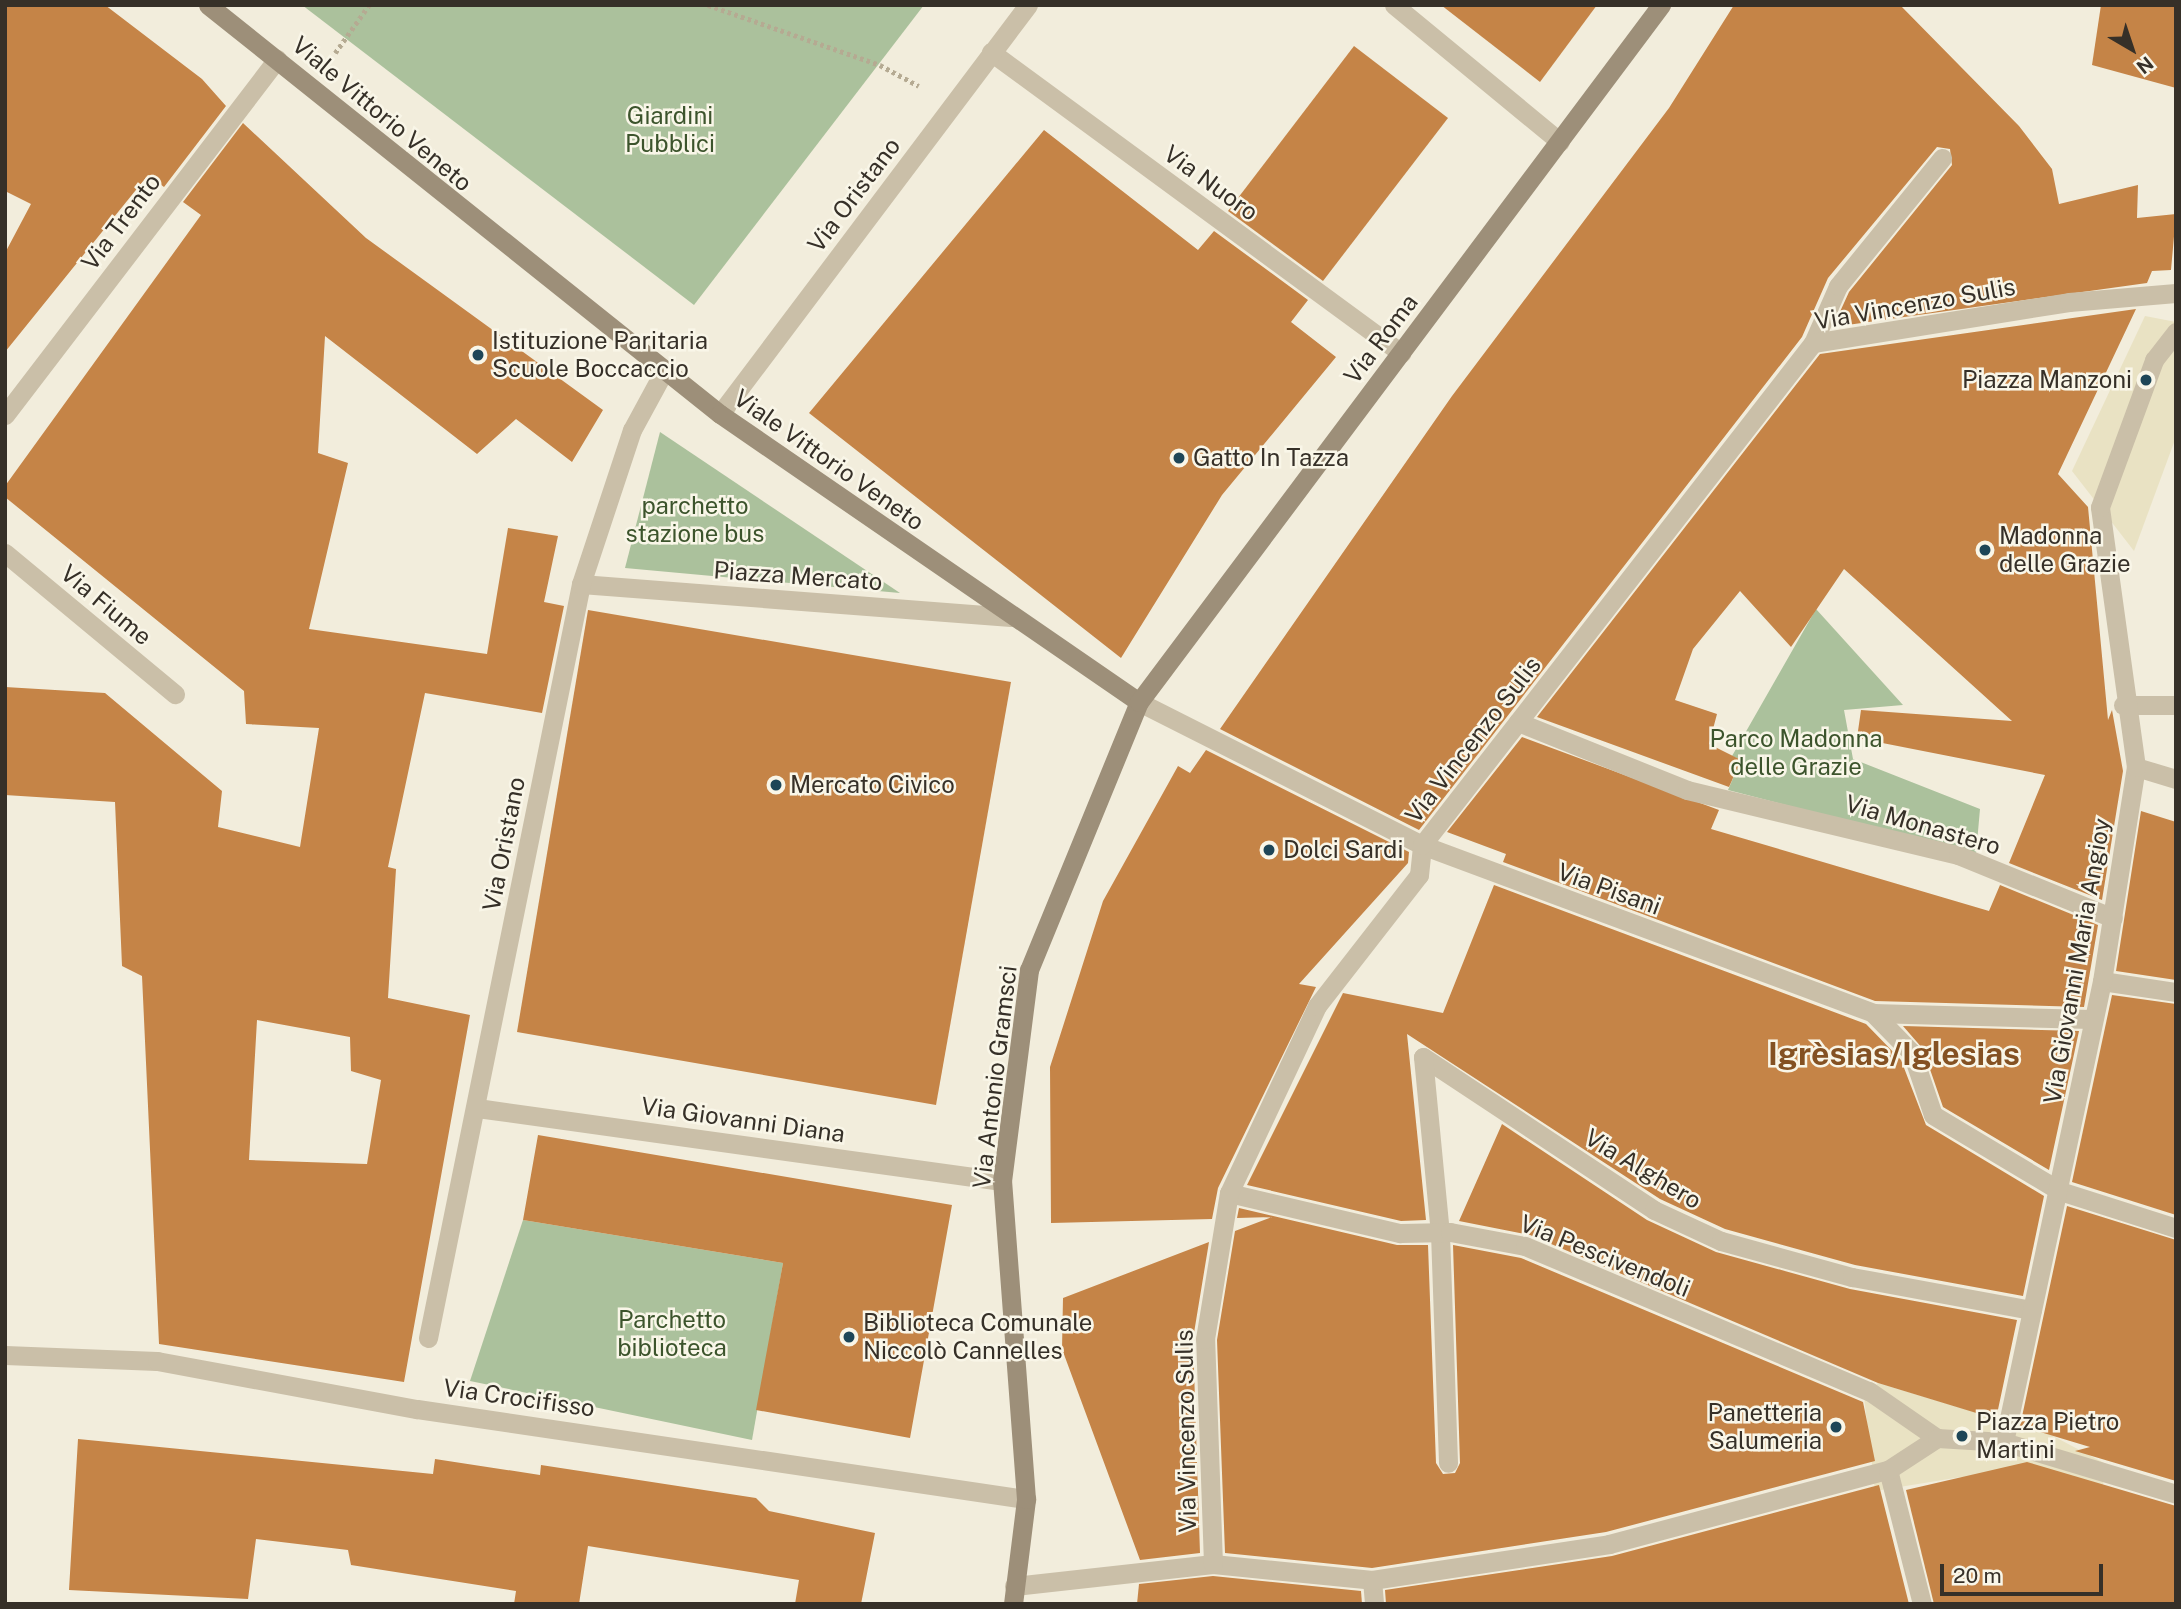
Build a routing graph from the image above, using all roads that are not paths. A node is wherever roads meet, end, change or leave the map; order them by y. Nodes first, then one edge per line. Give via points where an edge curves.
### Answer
1 (208, 5) edge
2 (1028, 5) edge
3 (1394, 5) edge
4 (1661, 5) edge
5 (991, 52) junction
6 (277, 59) junction
7 (1560, 142) junction
8 (1942, 158) dead end
9 (2176, 293) edge
10 (2176, 332) edge
11 (1813, 342) junction
12 (1401, 353) junction
13 (664, 371) junction
14 (720, 414) junction
15 (5, 415) edge
16 (5, 553) edge
17 (581, 584) junction
18 (1012, 617) junction
19 (175, 694) dead end
20 (1139, 702) junction
21 (2123, 705) junction
22 (2176, 705) edge
23 (1518, 722) junction
24 (2136, 767) junction
25 (2176, 779) edge
26 (1422, 845) junction
27 (2113, 918) junction
28 (2102, 981) junction
29 (2176, 992) edge
30 (1873, 1013) junction
31 (2091, 1020) junction
32 (477, 1108) junction
33 (1002, 1181) junction
34 (2060, 1191) junction
35 (1229, 1193) junction
36 (2176, 1227) edge
37 (1440, 1233) junction
38 (2032, 1310) junction
39 (428, 1338) dead end
40 (5, 1355) edge
41 (1937, 1438) junction
42 (2004, 1442) junction
43 (1448, 1463) dead end
44 (1880, 1471) junction
45 (2176, 1494) edge
46 (1026, 1499) junction
47 (1213, 1564) junction
48 (1371, 1580) junction
49 (1014, 1595) edge
50 (1374, 1604) edge
51 (1922, 1604) edge

1 - 6 main road, Viale Vittorio Veneto
2 - 5 street, Via Oristano
3 - 7 street
4 - 7 main road, Via Roma
5 - 12 street, Via Nuoro
5 - 14 street, Via Oristano
6 - 13 main road, Viale Vittorio Veneto
6 - 15 street, Via Trento
7 - 12 main road, Via Roma
8 - 11 street via 1838,286
9 - 11 street, Via Vincenzo Sulis via 2069,302
10 - 21 street, Via Giovanni Maria Angioy via 2154,360 2100,507
11 - 23 street, Via Vincenzo Sulis
12 - 20 main road, Via Roma
13 - 14 main road, Viale Vittorio Veneto
13 - 17 street, Via Oristano via 632,430
14 - 18 main road, Viale Vittorio Veneto
16 - 19 street, Via Fiume
17 - 18 street, Piazza Mercato
17 - 32 street, Via Oristano
18 - 20 main road, Viale Vittorio Veneto
20 - 26 street, Via Pisani
20 - 33 main road, Via Antonio Gramsci via 1029,970
21 - 22 street
21 - 24 street, Via Giovanni Maria Angioy
23 - 26 street, Via Vincenzo Sulis
23 - 27 street, Via Monastero via 1687,790 1958,855
24 - 25 street
24 - 27 street, Via Giovanni Maria Angioy
26 - 30 street, Via Pisani
26 - 35 street, Via Vincenzo Sulis via 1419,875 1317,1006
27 - 28 street, Via Giovanni Maria Angioy
28 - 29 street
28 - 31 street, Via Giovanni Maria Angioy
30 - 31 street, Via Pisani
30 - 34 street via 1912,1053 1933,1115
31 - 34 street, Via Giovanni Maria Angioy
32 - 33 street, Via Giovanni Diana
32 - 39 street, Via Oristano
33 - 46 main road, Via Antonio Gramsci
34 - 36 street
34 - 38 street, Via Giovanni Maria Angioy
35 - 37 street, Via Pescivendoli via 1400,1233
35 - 47 street, Via Vincenzo Sulis via 1205,1339
37 - 38 street, Via Alghero via 1423,1057 1654,1210 1721,1241 1865,1280
37 - 41 street, Via Pescivendoli via 1525,1246 1869,1391
37 - 43 street
38 - 42 street, Via Giovanni Maria Angioy
40 - 46 street, Via Crocifisso via 157,1361 417,1409
41 - 42 street
41 - 44 street
42 - 45 street
44 - 48 street via 1609,1544
44 - 51 street via 1890,1490
46 - 49 main road, Via Antonio Gramsci
47 - 48 street
47 - 49 street
48 - 50 street

